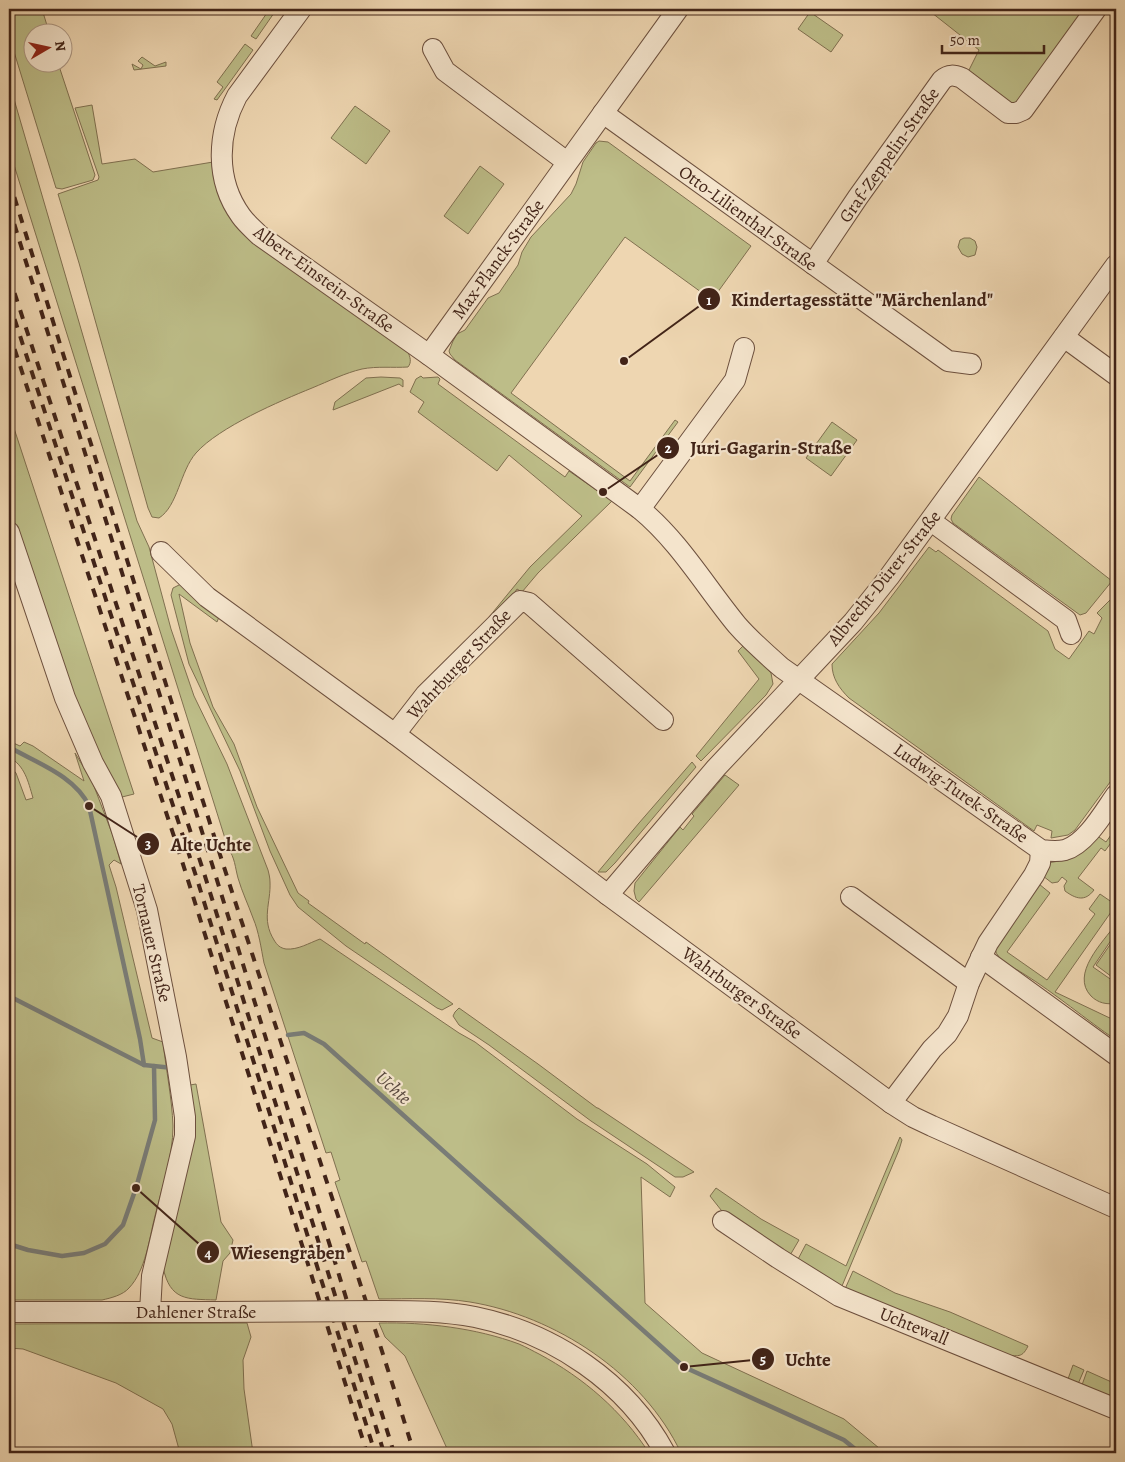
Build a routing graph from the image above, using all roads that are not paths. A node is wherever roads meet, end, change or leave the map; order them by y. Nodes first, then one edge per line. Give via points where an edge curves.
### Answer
1 (301, 9) edge
2 (678, 9) edge
3 (1096, 9) edge
4 (433, 49) dead end
5 (603, 113) junction
6 (567, 162) junction
7 (813, 264) junction
8 (1116, 265) edge
9 (1064, 337) junction
10 (744, 348) dead end
11 (429, 355) junction
12 (971, 364) dead end
13 (1116, 375) edge
14 (640, 509) junction
15 (931, 521) junction
16 (9, 532) edge
17 (161, 552) dead end
18 (1071, 634) dead end
19 (799, 679) junction
20 (663, 720) dead end
21 (395, 734) junction
22 (1116, 795) edge
23 (1041, 850) junction
24 (608, 895) junction
25 (850, 897) dead end
26 (981, 957) junction
27 (969, 982) junction
28 (1116, 1055) edge
29 (891, 1103) junction
30 (1116, 1208) edge
31 (723, 1220) dead end
32 (9, 1312) edge
33 (150, 1312) junction
34 (1116, 1409) edge
35 (666, 1453) edge

1 - 11 street, Albert-Einstein-Straße via 237,96 229,112 221,150 226,186 242,218 259,236
2 - 5 street, Max-Planck-Straße
3 - 7 street, Graf-Zeppelin-Straße via 1024,110 1008,113 962,78 948,75 942,80
4 - 6 street via 445,71
5 - 6 street, Max-Planck-Straße
5 - 7 street, Otto-Lilienthal-Straße
6 - 11 street, Max-Planck-Straße
7 - 12 street, Otto-Lilienthal-Straße via 948,361
8 - 9 street, Albrecht-Dürer-Straße
9 - 13 street
9 - 15 street, Albrecht-Dürer-Straße
10 - 14 street via 735,380
11 - 14 street, Albert-Einstein-Straße
14 - 19 street, Ludwig-Turek-Straße via 686,558 749,638
15 - 18 street via 1066,620
15 - 19 street, Albrecht-Dürer-Straße via 853,622
16 - 33 street, Tornauer Straße via 65,698 122,827 146,910 178,1065 185,1136 152,1276
17 - 21 street, Wahrburger Straße via 207,597
19 - 23 street, Ludwig-Turek-Straße
19 - 24 street, Albrecht-Dürer-Straße via 716,768
20 - 21 street, Wahrburger Straße via 529,603 520,601 426,694
21 - 24 street, Wahrburger Straße
22 - 23 street, Ludwig-Turek-Straße via 1081,841 1067,850
23 - 26 street via 1040,863 1034,875
24 - 29 street, Wahrburger Straße
25 - 27 street
26 - 27 street
26 - 28 street
27 - 29 street via 958,1016 947,1034
29 - 30 street, Wahrburger Straße via 932,1126
31 - 34 street, Uchtewall via 839,1296
32 - 33 street, Dahlener Straße
33 - 35 street, Dahlener Straße, bridge via 383,1311 474,1317 548,1342 594,1371 623,1398

